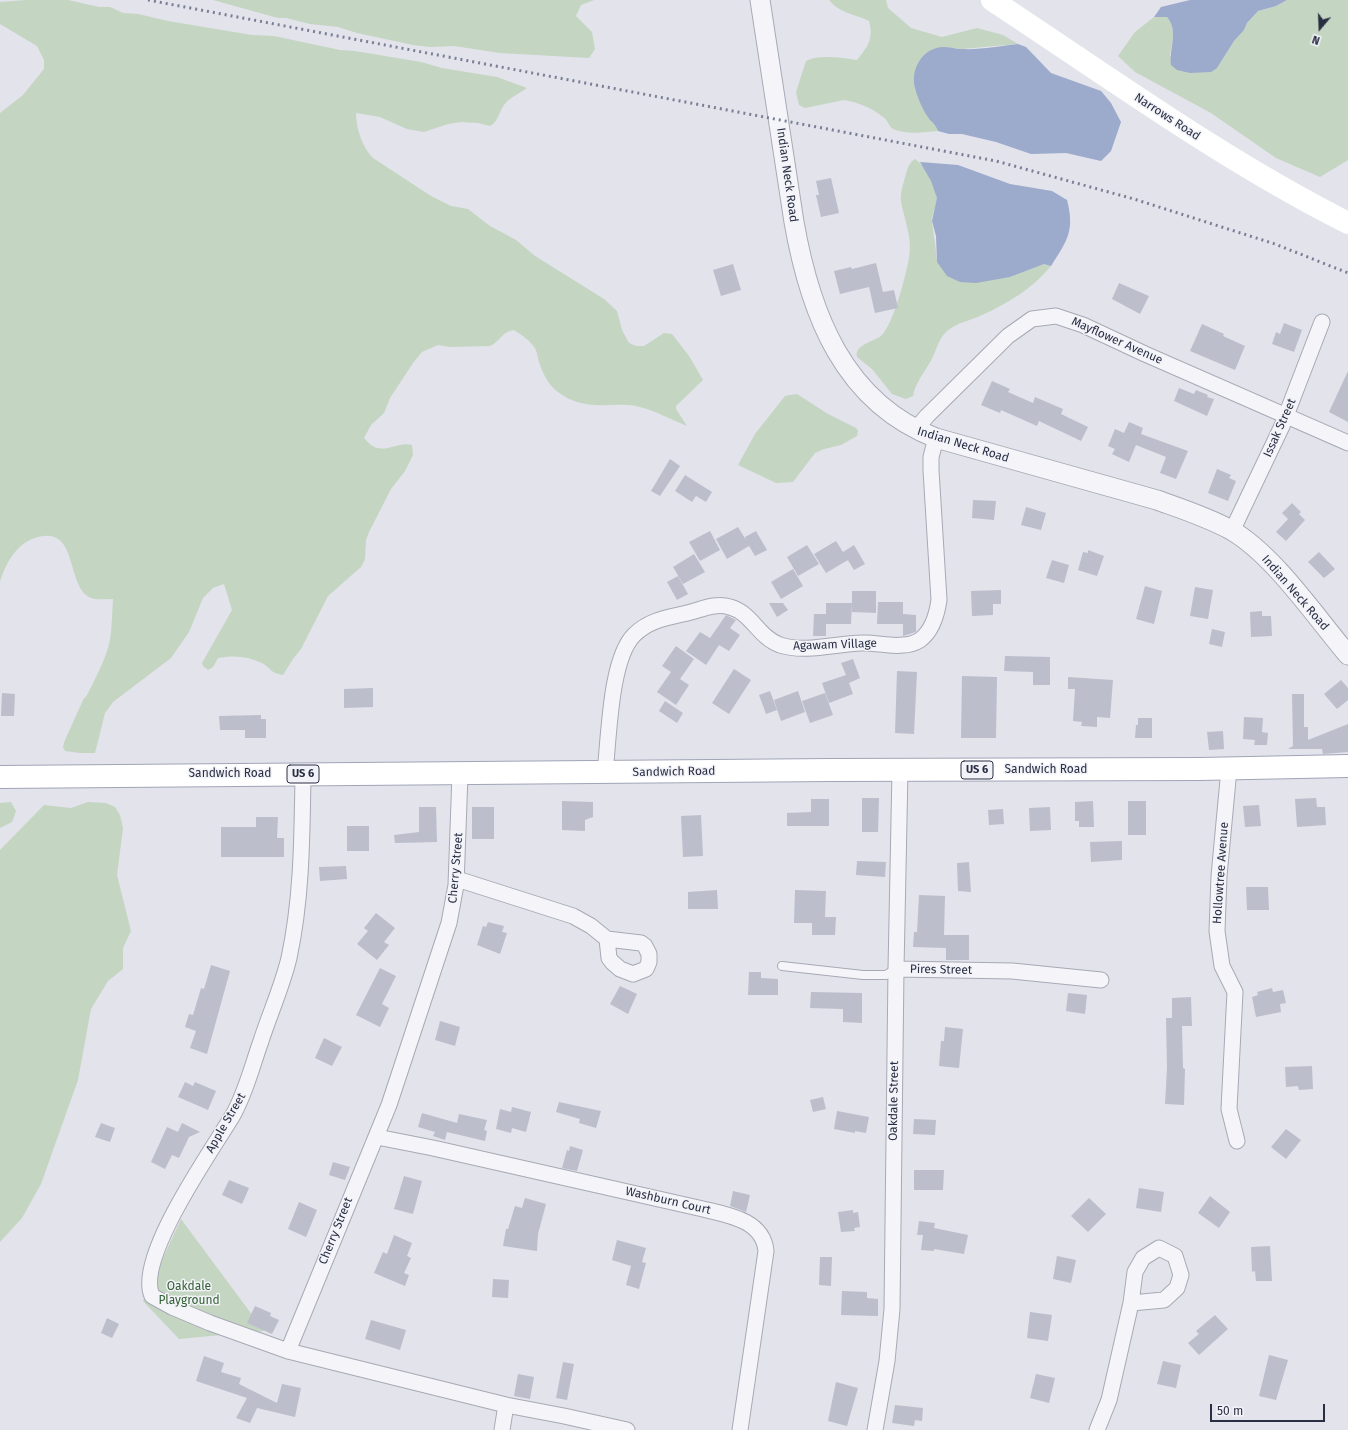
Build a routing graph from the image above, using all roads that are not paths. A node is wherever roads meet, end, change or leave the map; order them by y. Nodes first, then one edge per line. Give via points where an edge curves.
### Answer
1 (760, 0) edge
2 (992, 0) edge
3 (1348, 223) edge
4 (1322, 322) dead end
5 (1286, 416) junction
6 (914, 430) junction
7 (936, 438) junction
8 (1348, 443) edge
9 (1232, 531) junction
10 (1348, 655) edge
11 (1348, 766) edge
12 (1230, 768) junction
13 (900, 770) junction
14 (605, 772) junction
15 (303, 774) junction
16 (460, 774) junction
17 (0, 777) edge
18 (457, 879) junction
19 (607, 939) dead end
20 (782, 966) dead end
21 (896, 969) junction
22 (1101, 980) dead end
23 (377, 1137) junction
24 (1237, 1141) dead end
25 (1131, 1303) dead end
26 (288, 1351) junction
27 (506, 1405) junction
28 (502, 1430) edge
29 (627, 1430) edge
30 (740, 1430) edge
31 (875, 1430) edge
32 (1097, 1430) edge

1 - 6 street, Indian Neck Road via 797,242 816,305 835,349 856,381 880,406
2 - 3 main road, Narrows Road via 1236,161
4 - 5 street, Issak Street
5 - 6 street, Mayflower Avenue via 1083,325 1066,318 1047,316 1032,320 1008,336
5 - 8 street, Mayflower Avenue
5 - 9 street, Issak Street
6 - 7 street, Indian Neck Road
7 - 9 street, Indian Neck Road via 1157,500 1198,514
7 - 14 street, Agawam Village via 931,470 938,600 936,616 923,637 914,643 902,645 866,642 806,648 786,646 766,638 744,614 722,605 651,623 628,641 622,654 611,710
9 - 10 street, Indian Neck Road via 1276,568
11 - 12 main road, Sandwich Road / US 6
12 - 13 main road, Sandwich Road / US 6
12 - 24 street, Hollowtree Avenue via 1218,876 1217,931 1222,966 1235,992 1230,1109
13 - 14 main road, Sandwich Road / US 6
13 - 21 street, Oakdale Street
14 - 16 main road, Sandwich Road / US 6
15 - 16 main road, Sandwich Road / US 6
15 - 17 main road, Sandwich Road / US 6
15 - 26 street, Apple Street via 300,882 284,975 239,1103 173,1216 160,1244 150,1282 152,1296 161,1302
16 - 18 street, Cherry Street
18 - 19 street via 573,916
18 - 23 street, Cherry Street via 449,923
20 - 21 lane, Pires Street via 863,975 886,975
21 - 22 street, Pires Street via 950,972 1012,971
21 - 31 street, Oakdale Street via 892,1309 887,1361
23 - 26 street, Cherry Street via 348,1200
23 - 30 street, Washburn Court via 720,1213 754,1226 762,1235 766,1251
25 - 32 street via 1109,1400
26 - 27 street
27 - 28 street
27 - 29 street

